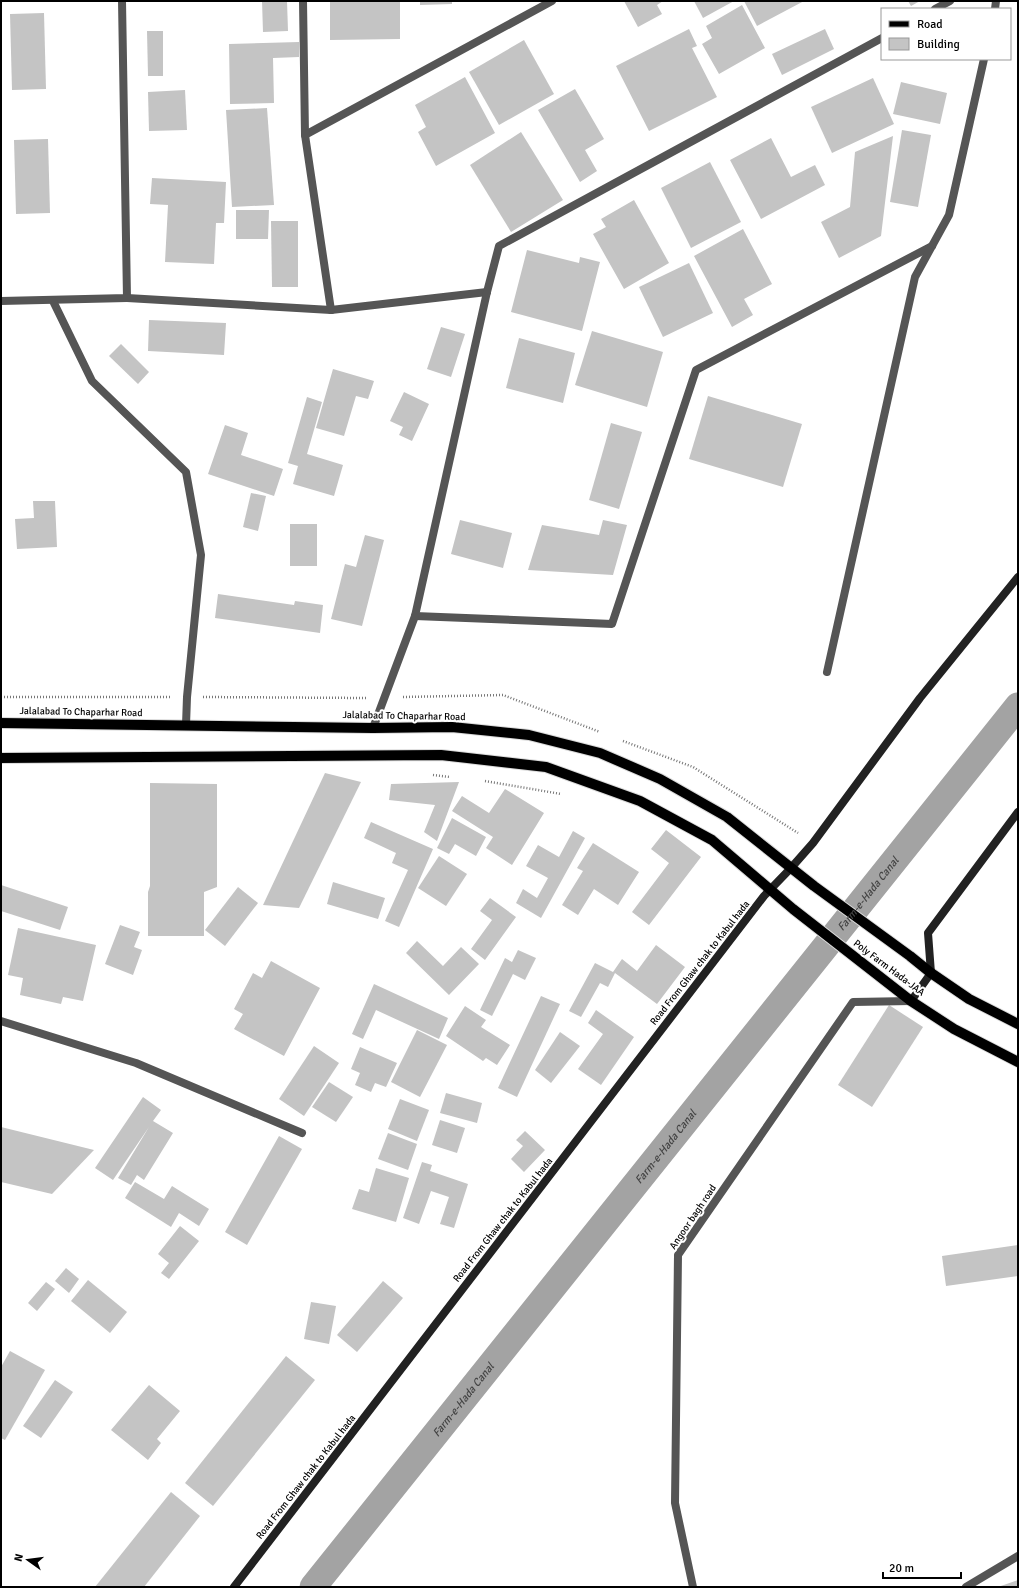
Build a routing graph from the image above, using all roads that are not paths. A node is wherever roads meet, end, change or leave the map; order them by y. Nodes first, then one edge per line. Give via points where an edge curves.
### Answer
1 (122, 1) edge
2 (303, 1) edge
3 (552, 1) edge
4 (950, 1) edge
5 (937, 8) edge
6 (881, 39) edge
7 (984, 60) edge
8 (305, 135) junction
9 (932, 246) junction
10 (487, 292) junction
11 (127, 298) junction
12 (1, 301) edge
13 (53, 301) junction
14 (331, 310) junction
15 (1018, 577) edge
16 (415, 616) junction
17 (827, 672) dead end
18 (1, 723) edge
19 (186, 726) junction
20 (373, 728) junction
21 (1, 758) edge
22 (1018, 812) edge
23 (792, 868) junction
24 (814, 886) joint
25 (770, 890) junction
26 (930, 973) junction
27 (911, 1000) junction
28 (1, 1021) edge
29 (1018, 1024) edge
30 (1018, 1062) edge
31 (302, 1133) dead end
32 (1018, 1556) edge
33 (969, 1586) edge
34 (234, 1587) edge
35 (693, 1587) edge

1 - 11 street
2 - 8 street
3 - 8 street
4 - 5 street
6 - 10 street via 499,246
7 - 9 street via 949,215
8 - 14 street
9 - 16 street via 696,370 612,624
9 - 17 street via 915,276
10 - 14 street
10 - 16 street
11 - 13 street
11 - 14 street
12 - 13 street
13 - 19 street via 92,382 186,472 201,555
15 - 23 street, Road From Ghaw chak to Kabul hada via 920,698
16 - 20 street
18 - 19 main road, Jalalabad To Chaparhar Road
19 - 20 main road, Jalalabad To Chaparhar Road
20 - 23 main road, Jalalabad To Chaparhar Road via 452,727 529,734 600,753 660,779 727,817
21 - 25 main road via 441,754 546,767 640,801 712,840
22 - 26 street via 928,933
23 - 24 main road, Jalalabad To Chaparhar Road
23 - 25 street, Road From Ghaw chak to Kabul hada
24 - 26 main road, Poly Farm Hada-JAA
25 - 27 main road, Poly Farm Hada-JAA
25 - 34 street, Road From Ghaw chak to Kabul hada
26 - 27 street
26 - 29 main road, Poly Farm Hada-JAA via 969,999
27 - 30 main road, Poly Farm Hada-JAA via 954,1029
27 - 35 street, Angoor bagh road via 853,1002 678,1255 675,1503
28 - 31 street via 136,1063
32 - 33 street

